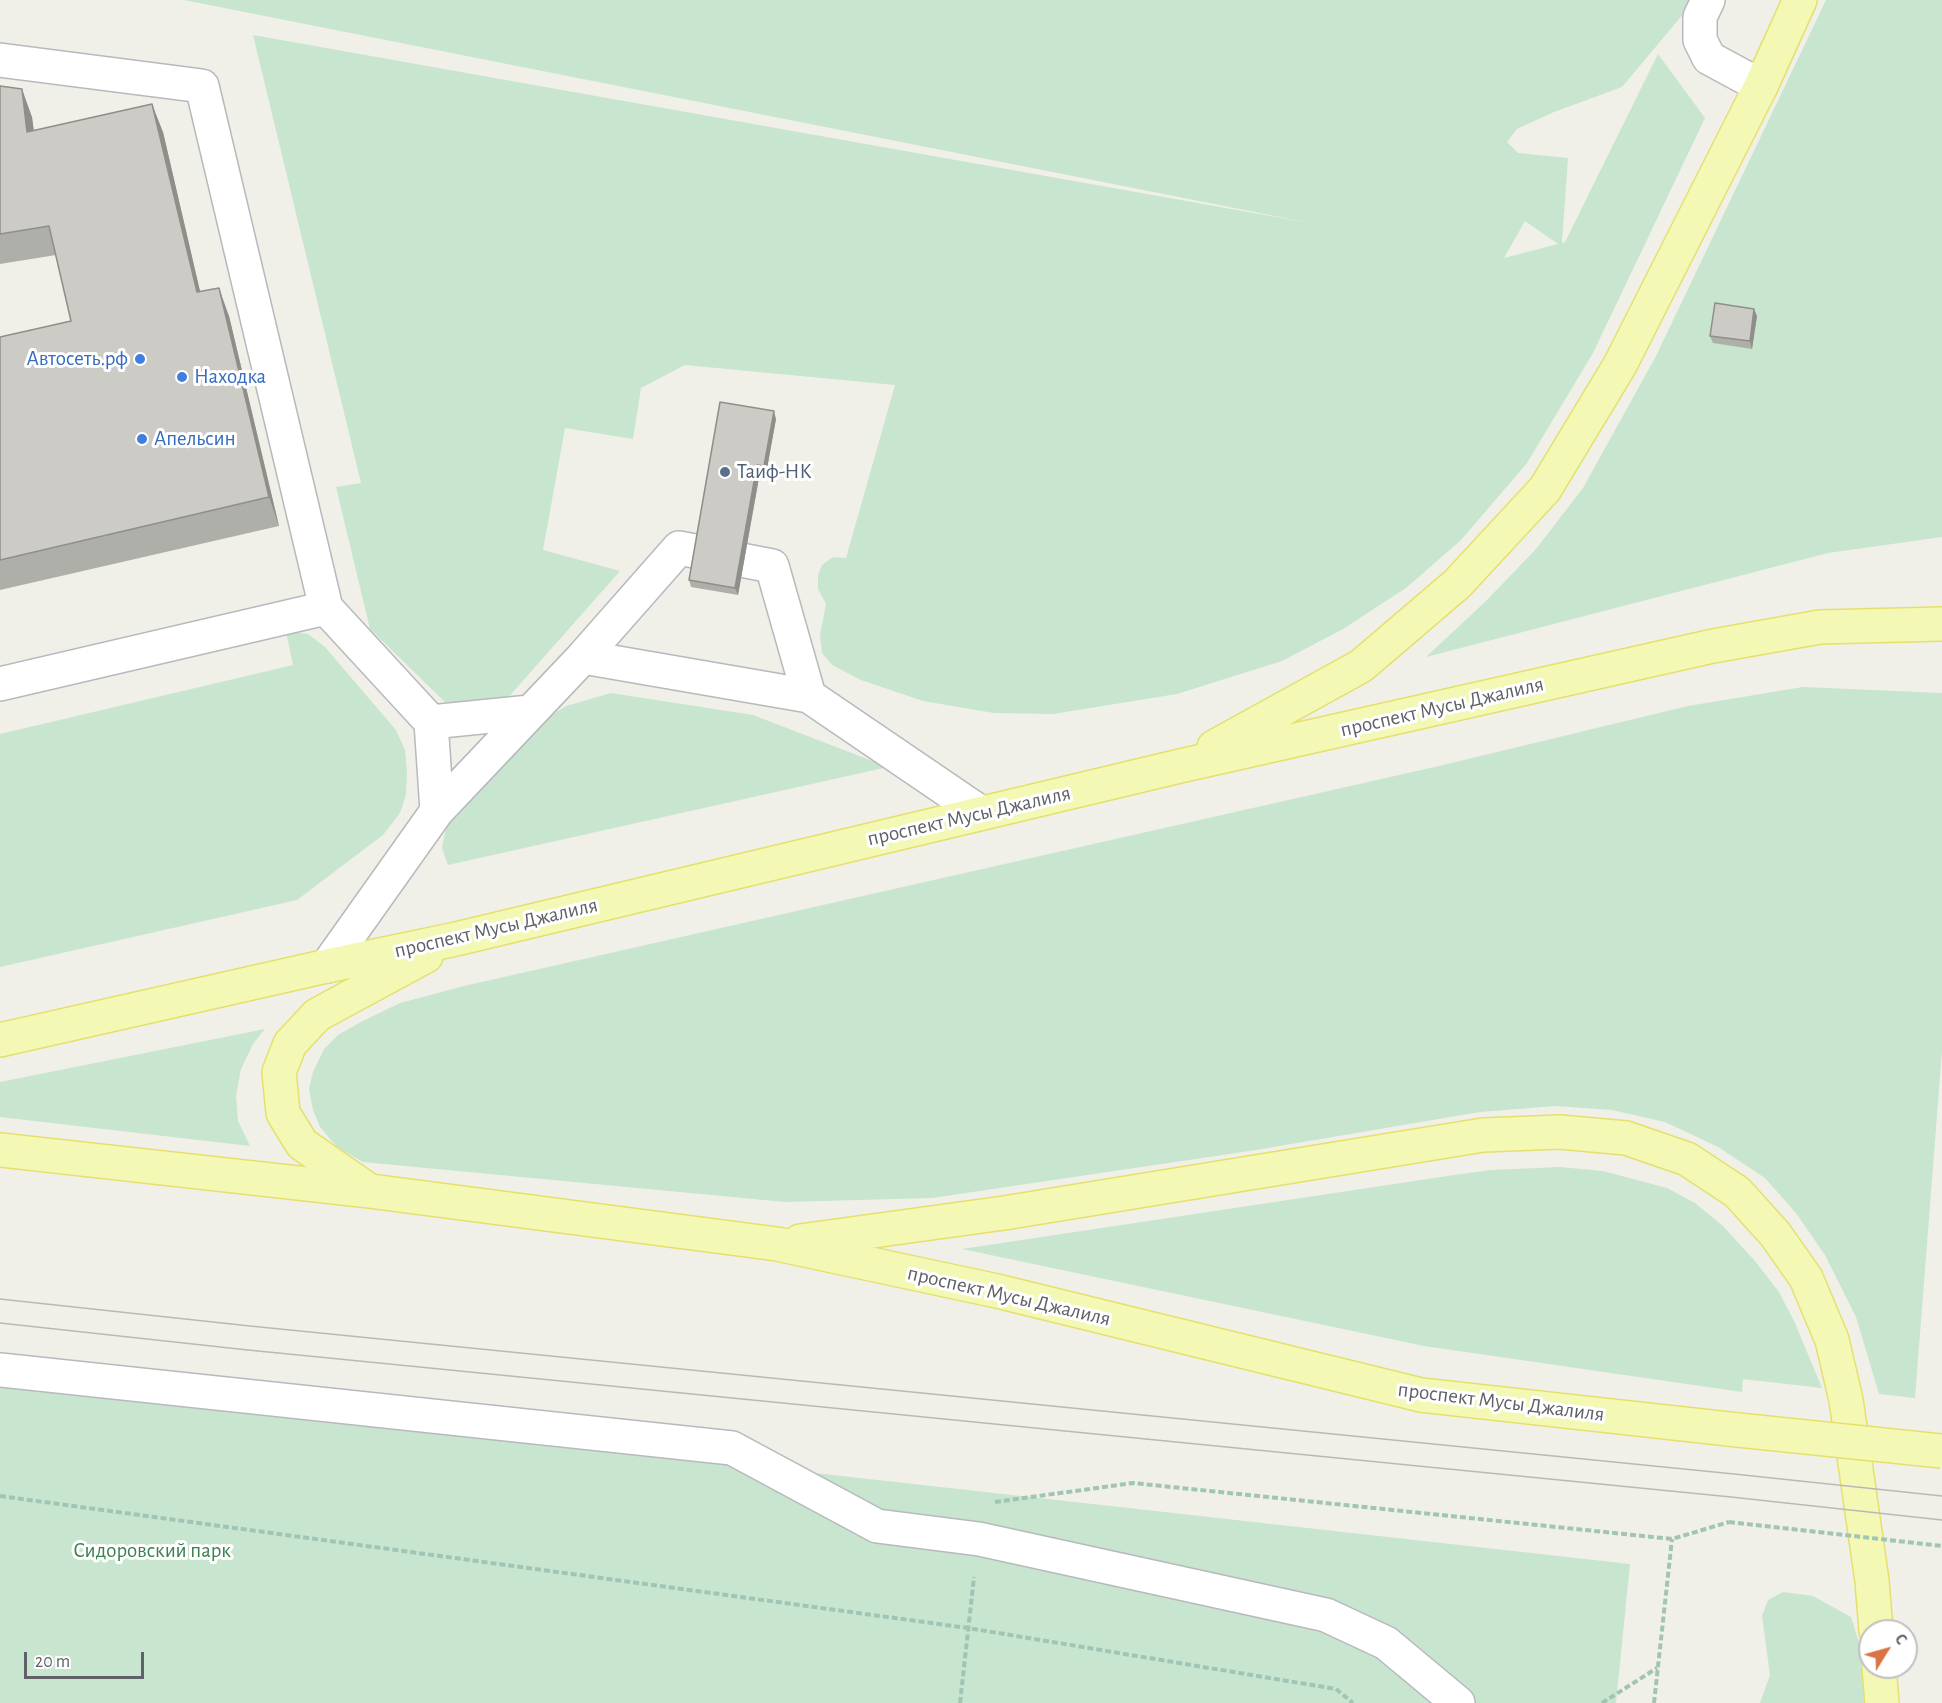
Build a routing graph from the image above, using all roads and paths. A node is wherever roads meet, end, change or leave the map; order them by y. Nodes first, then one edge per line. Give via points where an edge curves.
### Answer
1 (1708, 0) edge
2 (1800, 0) edge
3 (0, 60) edge
4 (1761, 86) junction
5 (326, 608) junction
6 (1937, 624) edge
7 (582, 657) junction
8 (0, 684) edge
9 (808, 696) junction
10 (530, 712) junction
11 (431, 722) junction
12 (1180, 766) junction
13 (437, 811) junction
14 (981, 813) junction
15 (456, 939) junction
16 (327, 966) junction
17 (0, 1040) edge
18 (0, 1150) edge
19 (370, 1191) junction
20 (777, 1244) junction
21 (0, 1370) edge
22 (1942, 1451) edge
23 (0, 1496) edge
24 (1729, 1522) dead end
25 (979, 1539) junction
26 (1672, 1539) dead end
27 (1942, 1546) edge
28 (1875, 1619) edge
29 (968, 1628) junction
30 (1658, 1668) junction
31 (1880, 1679) edge
32 (960, 1703) edge
33 (1353, 1703) edge
34 (1458, 1703) edge
35 (1602, 1703) edge
36 (1654, 1703) edge
37 (1882, 1703) edge

1 - 4 street via 1700,17 1700,40 1709,58
2 - 4 main road
3 - 5 street via 202,86
4 - 12 main road via 1620,365 1545,489 1457,584 1361,666
5 - 8 street
5 - 11 street
6 - 12 main road, проспект Мусы Джалиля via 1820,627 1713,646
7 - 9 street
7 - 9 street via 679,548 772,566
7 - 10 street
9 - 14 street
10 - 11 street
10 - 13 street
11 - 13 street
12 - 14 main road, проспект Мусы Джалиля
13 - 16 street
14 - 15 main road, проспект Мусы Джалиля
15 - 16 main road, проспект Мусы Джалиля
15 - 19 main road via 317,1015 290,1044 279,1072 282,1113 302,1144
16 - 17 main road, проспект Мусы Джалиля
18 - 19 main road, проспект Мусы Джалиля
19 - 20 main road, проспект Мусы Джалиля
20 - 22 main road, проспект Мусы Джалиля, bridge via 998,1291 1421,1395
20 - 28 main road via 1004,1213 1483,1135 1560,1132 1626,1138 1687,1159 1737,1192 1775,1234 1806,1278 1832,1340 1846,1400
21 - 25 street via 732,1448 877,1526
23 - 29 path
24 - 27 path, bridge
25 - 29 path
25 - 34 street via 1326,1616 1386,1642
26 - 30 path
29 - 32 path
29 - 33 path via 1336,1689
30 - 35 path
30 - 36 path
31 - 37 main road

